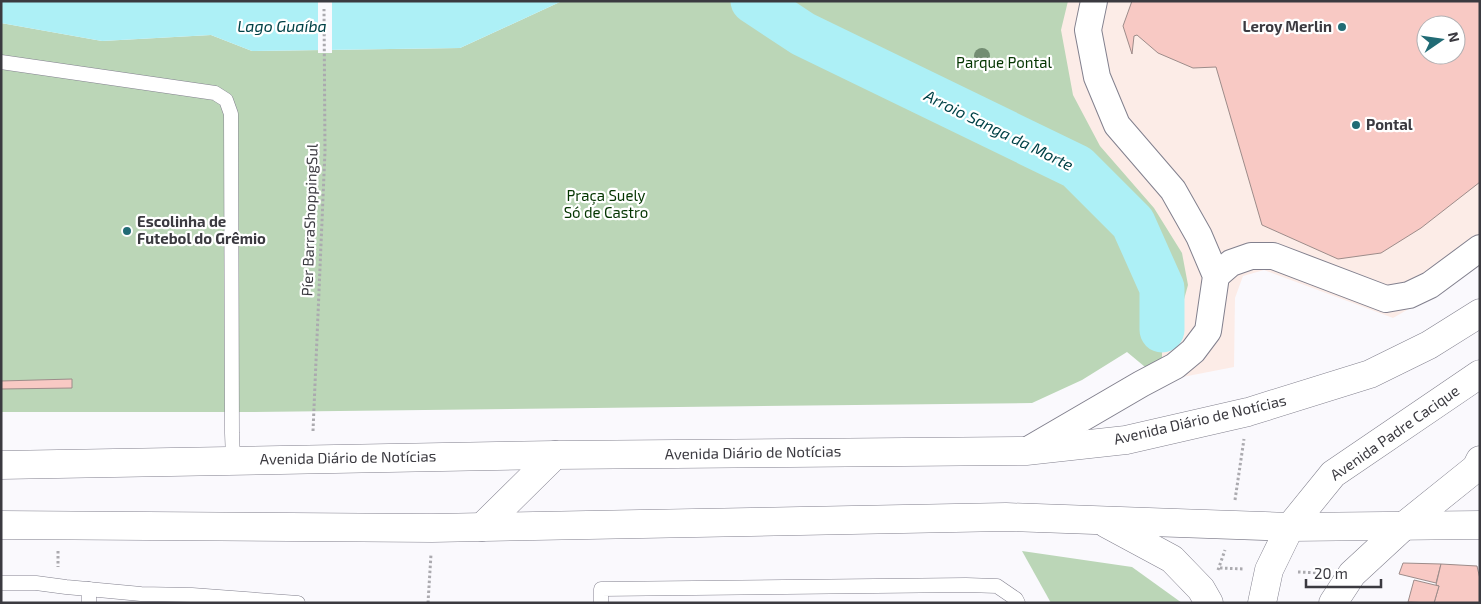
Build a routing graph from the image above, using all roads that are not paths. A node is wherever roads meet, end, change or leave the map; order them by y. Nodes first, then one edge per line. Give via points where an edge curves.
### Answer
1 (1094, 1) edge
2 (1, 62) edge
3 (1480, 248) edge
4 (1216, 276) junction
5 (1480, 313) edge
6 (1480, 374) edge
7 (1026, 451) junction
8 (555, 455) junction
9 (233, 460) junction
10 (1480, 460) edge
11 (1, 464) edge
12 (1101, 521) junction
13 (1, 525) edge
14 (1405, 525) junction
15 (1480, 525) edge
16 (482, 527) junction
17 (1290, 527) junction
18 (1, 583) edge
19 (89, 596) edge
20 (141, 598) edge
21 (298, 603) edge
22 (601, 603) edge
23 (1018, 603) edge
24 (1209, 603) edge
25 (1262, 603) edge
26 (1333, 603) edge

1 - 4 street via 1088,30 1097,77 1117,125 1173,190 1199,236
2 - 9 lane via 215,93 226,100 231,114
3 - 4 street via 1430,285 1409,295 1386,299 1272,256 1251,256 1231,263
4 - 7 street via 1208,331 1193,351 1175,366
5 - 7 main road, Avenida Diário de Notícias via 1430,345 1370,374 1248,412 1126,440
6 - 17 main road, Avenida Padre Cacique via 1332,474
7 - 8 main road, Avenida Diário de Notícias
8 - 9 main road, Avenida Diário de Notícias
8 - 16 main road
9 - 11 main road, Avenida Diário de Notícias
10 - 14 main road via 1476,468
12 - 16 main road via 1006,517
12 - 17 main road
12 - 24 main road via 1172,558 1201,589
13 - 16 main road
14 - 15 main road
14 - 17 main road
14 - 26 main road via 1352,574
17 - 25 main road, Avenida Padre Cacique via 1268,570
18 - 19 lane via 36,583
19 - 20 lane
20 - 21 lane via 192,595
22 - 23 lane via 601,589 966,585 996,586 1016,598

